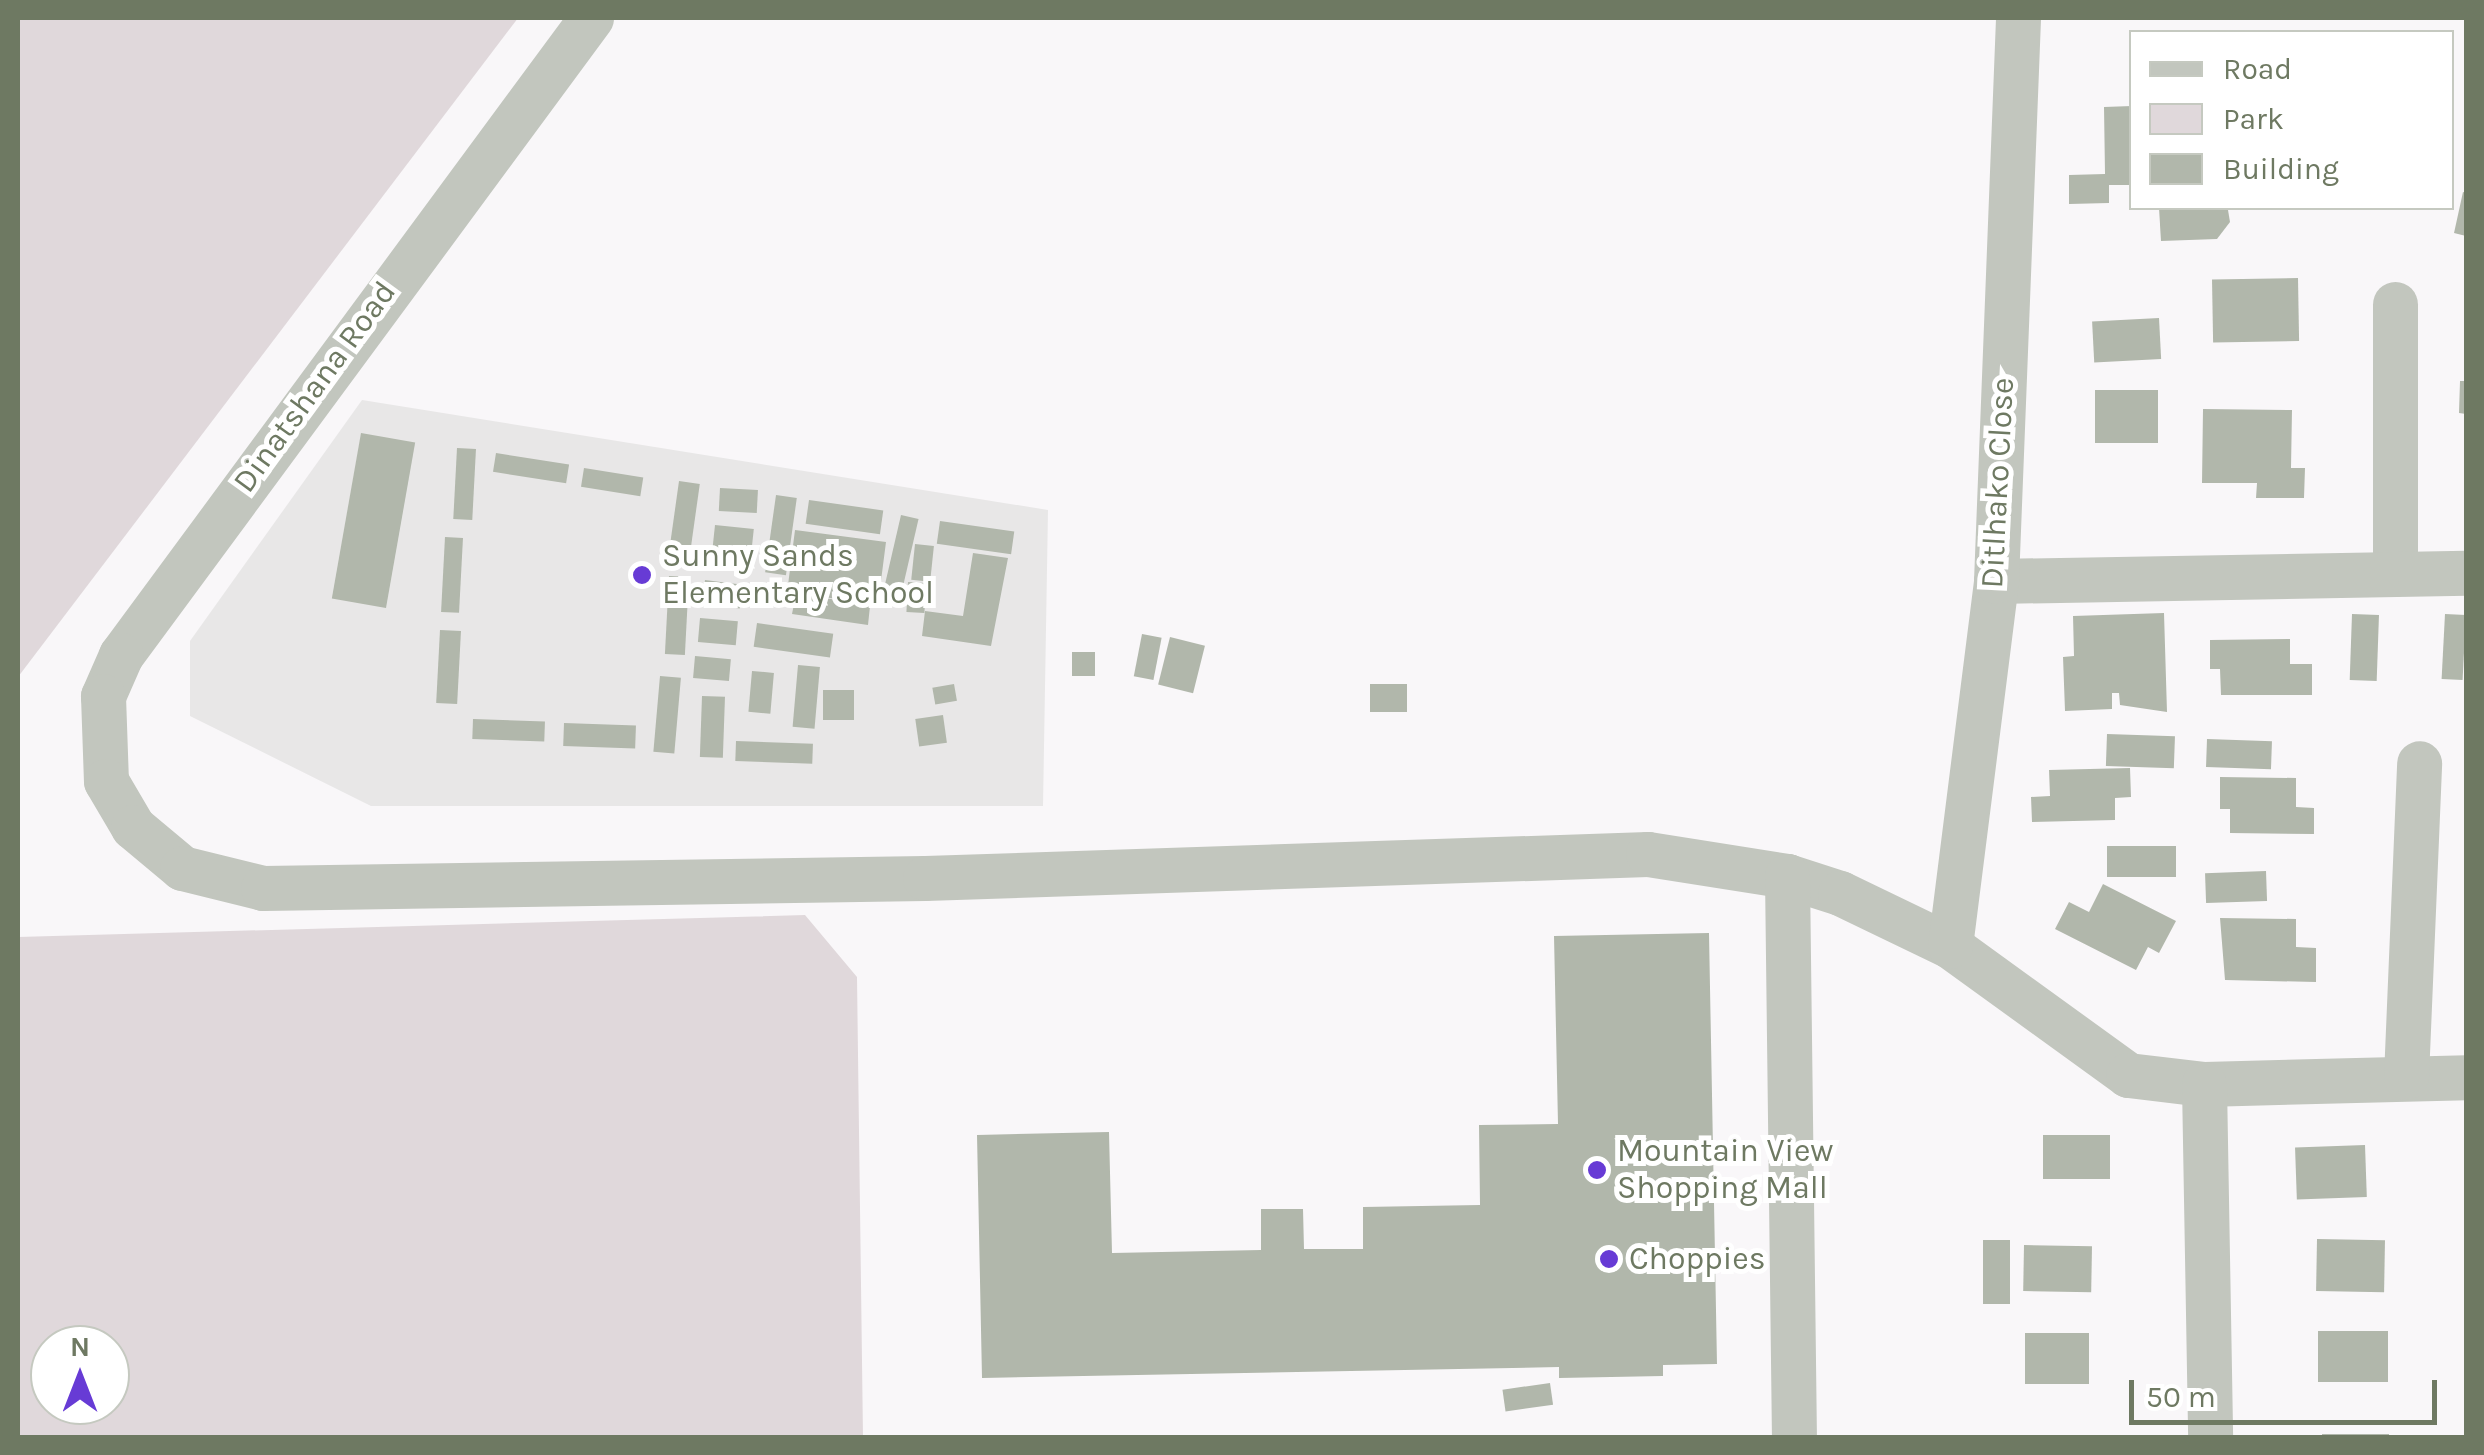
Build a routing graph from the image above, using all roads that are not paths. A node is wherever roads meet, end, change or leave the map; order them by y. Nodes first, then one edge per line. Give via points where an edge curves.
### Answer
1 (591, 18) edge
2 (2018, 18) edge
3 (2394, 304) dead end
4 (2466, 573) edge
5 (2395, 574) junction
6 (1996, 581) junction
7 (2419, 763) dead end
8 (1787, 876) junction
9 (1950, 946) junction
10 (2406, 1077) junction
11 (2466, 1077) edge
12 (2204, 1084) junction
13 (1794, 1438) edge
14 (2210, 1438) edge

1 - 8 street, Dinatshana Road via 122,655 103,696 106,781 133,827 182,868 263,888 906,878 1648,854
2 - 6 street, Ditlhako Close
3 - 5 street
4 - 5 street
5 - 6 street
6 - 9 street, Ditlhako Close
7 - 10 street
8 - 9 street
8 - 13 street
9 - 12 street via 2128,1075
10 - 11 street
10 - 12 street
12 - 14 street

